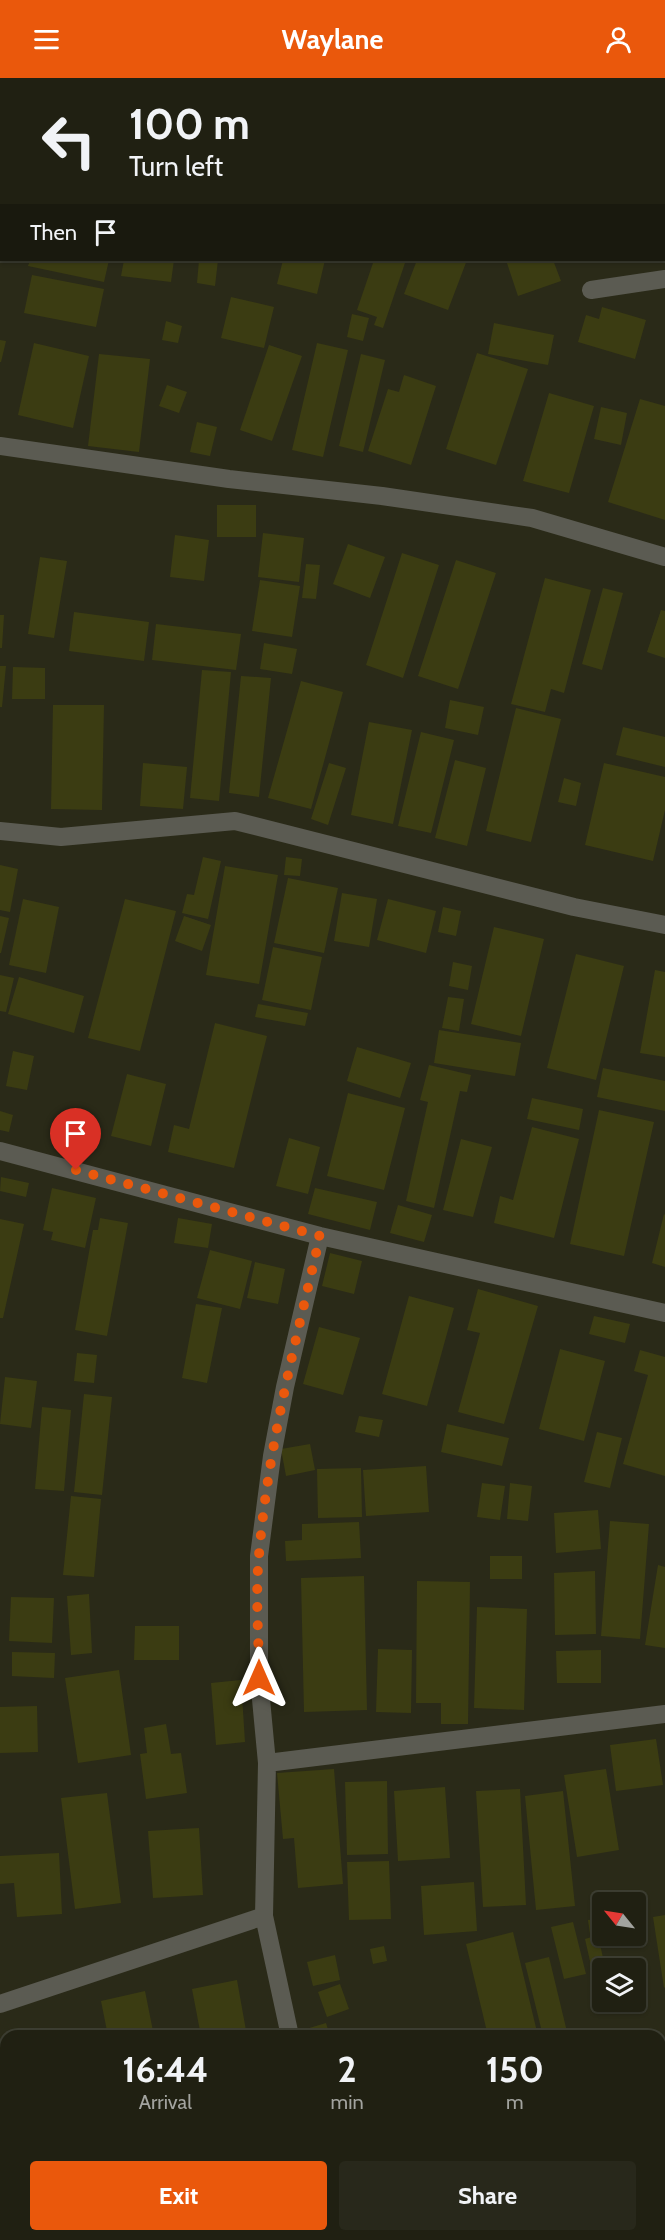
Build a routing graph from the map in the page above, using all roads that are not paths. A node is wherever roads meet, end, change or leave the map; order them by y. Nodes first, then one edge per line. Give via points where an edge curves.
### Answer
1 (665, 279) edge
2 (591, 290) dead end
3 (0, 446) edge
4 (665, 557) edge
5 (0, 831) edge
6 (665, 925) edge
7 (0, 1150) edge
8 (320, 1236) junction
9 (665, 1313) edge
10 (665, 1714) edge
11 (267, 1763) junction
12 (264, 1916) junction
13 (0, 2004) edge
14 (289, 2030) edge

1 - 2 street
3 - 4 street via 532,518
5 - 6 street via 61,837 235,822 574,907
7 - 8 street
8 - 9 street
8 - 11 street via 285,1387 259,1556 259,1678
10 - 11 street
11 - 12 street
12 - 13 street
12 - 14 street

